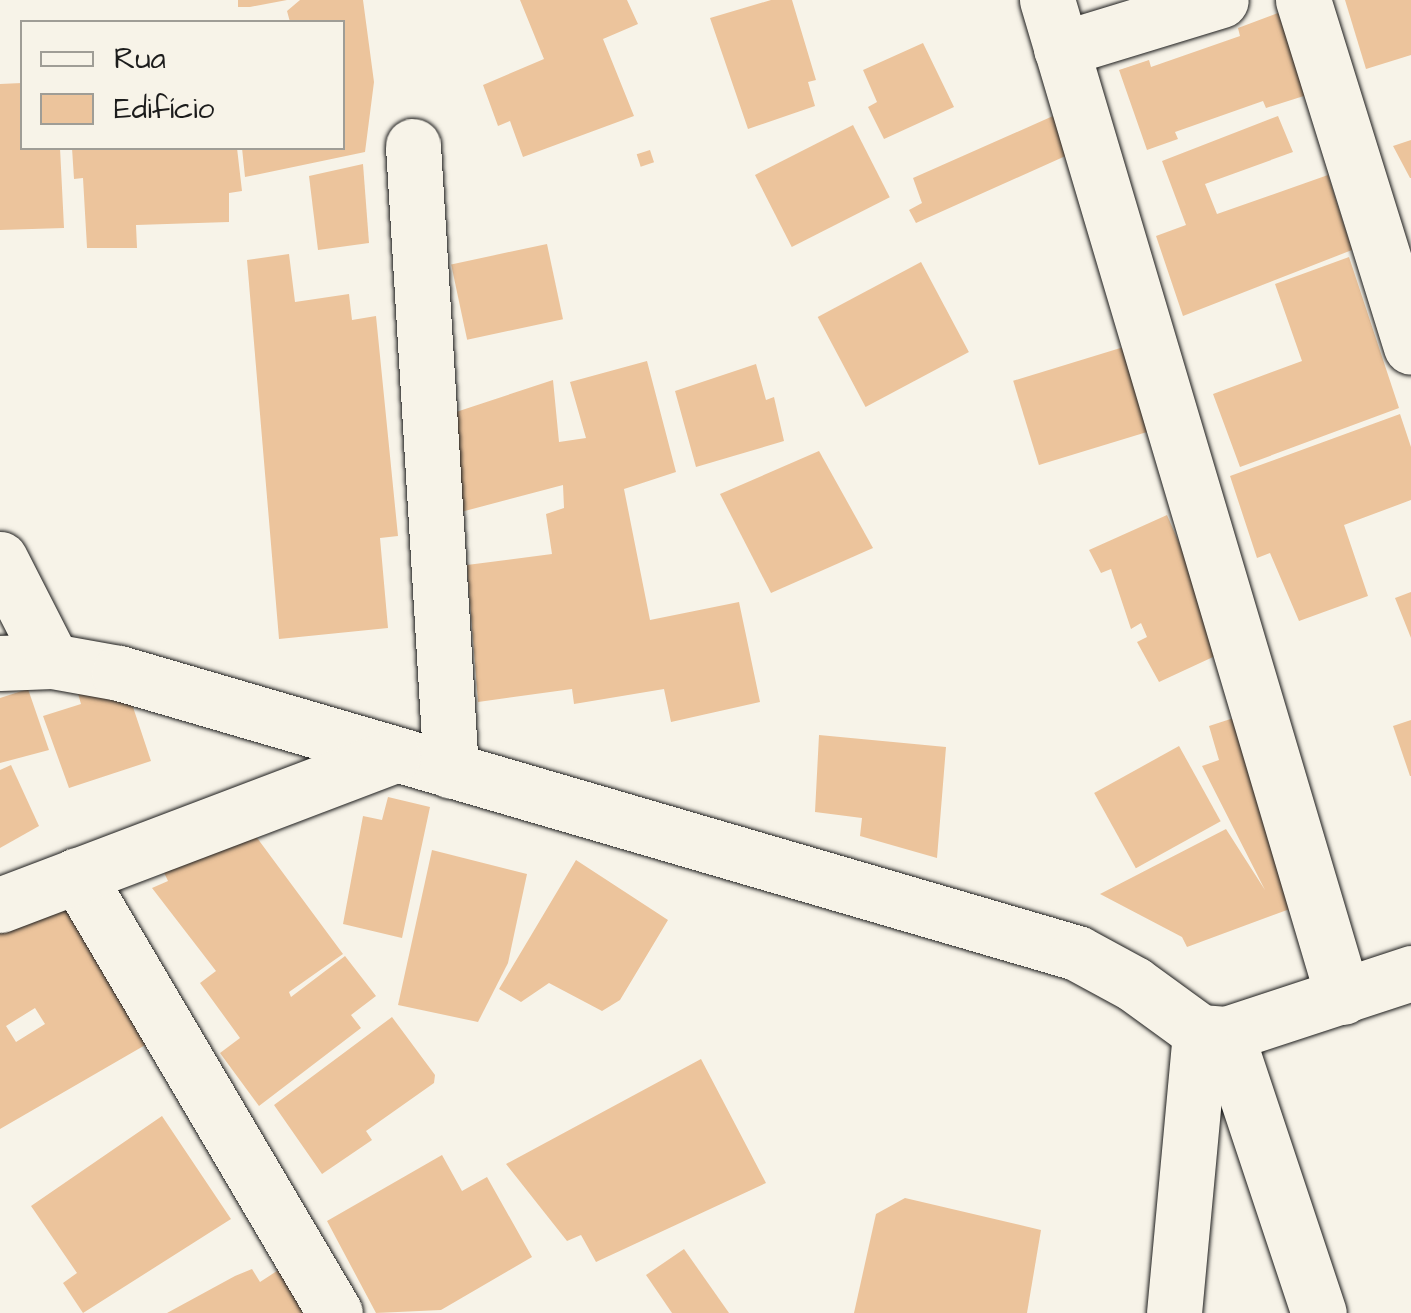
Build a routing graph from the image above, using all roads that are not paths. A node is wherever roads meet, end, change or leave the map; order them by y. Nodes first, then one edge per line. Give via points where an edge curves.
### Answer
1 (1221, 0) edge
2 (1303, 0) edge
3 (1054, 25) edge
4 (413, 146) dead end
5 (1411, 347) edge
6 (0, 559) edge
7 (26, 662) edge
8 (393, 756) junction
9 (451, 770) junction
10 (77, 875) junction
11 (0, 905) edge
12 (1411, 973) edge
13 (1343, 998) junction
14 (1213, 1033) junction
15 (335, 1313) edge
16 (1174, 1313) edge
17 (1320, 1313) edge

1 - 3 street
2 - 5 street
3 - 13 street
4 - 9 street
6 - 7 street
7 - 8 street via 119,673
8 - 9 street
8 - 10 street
9 - 14 street via 1077,953
10 - 11 street
10 - 15 street
12 - 13 street
13 - 14 street
14 - 16 street
14 - 17 street

